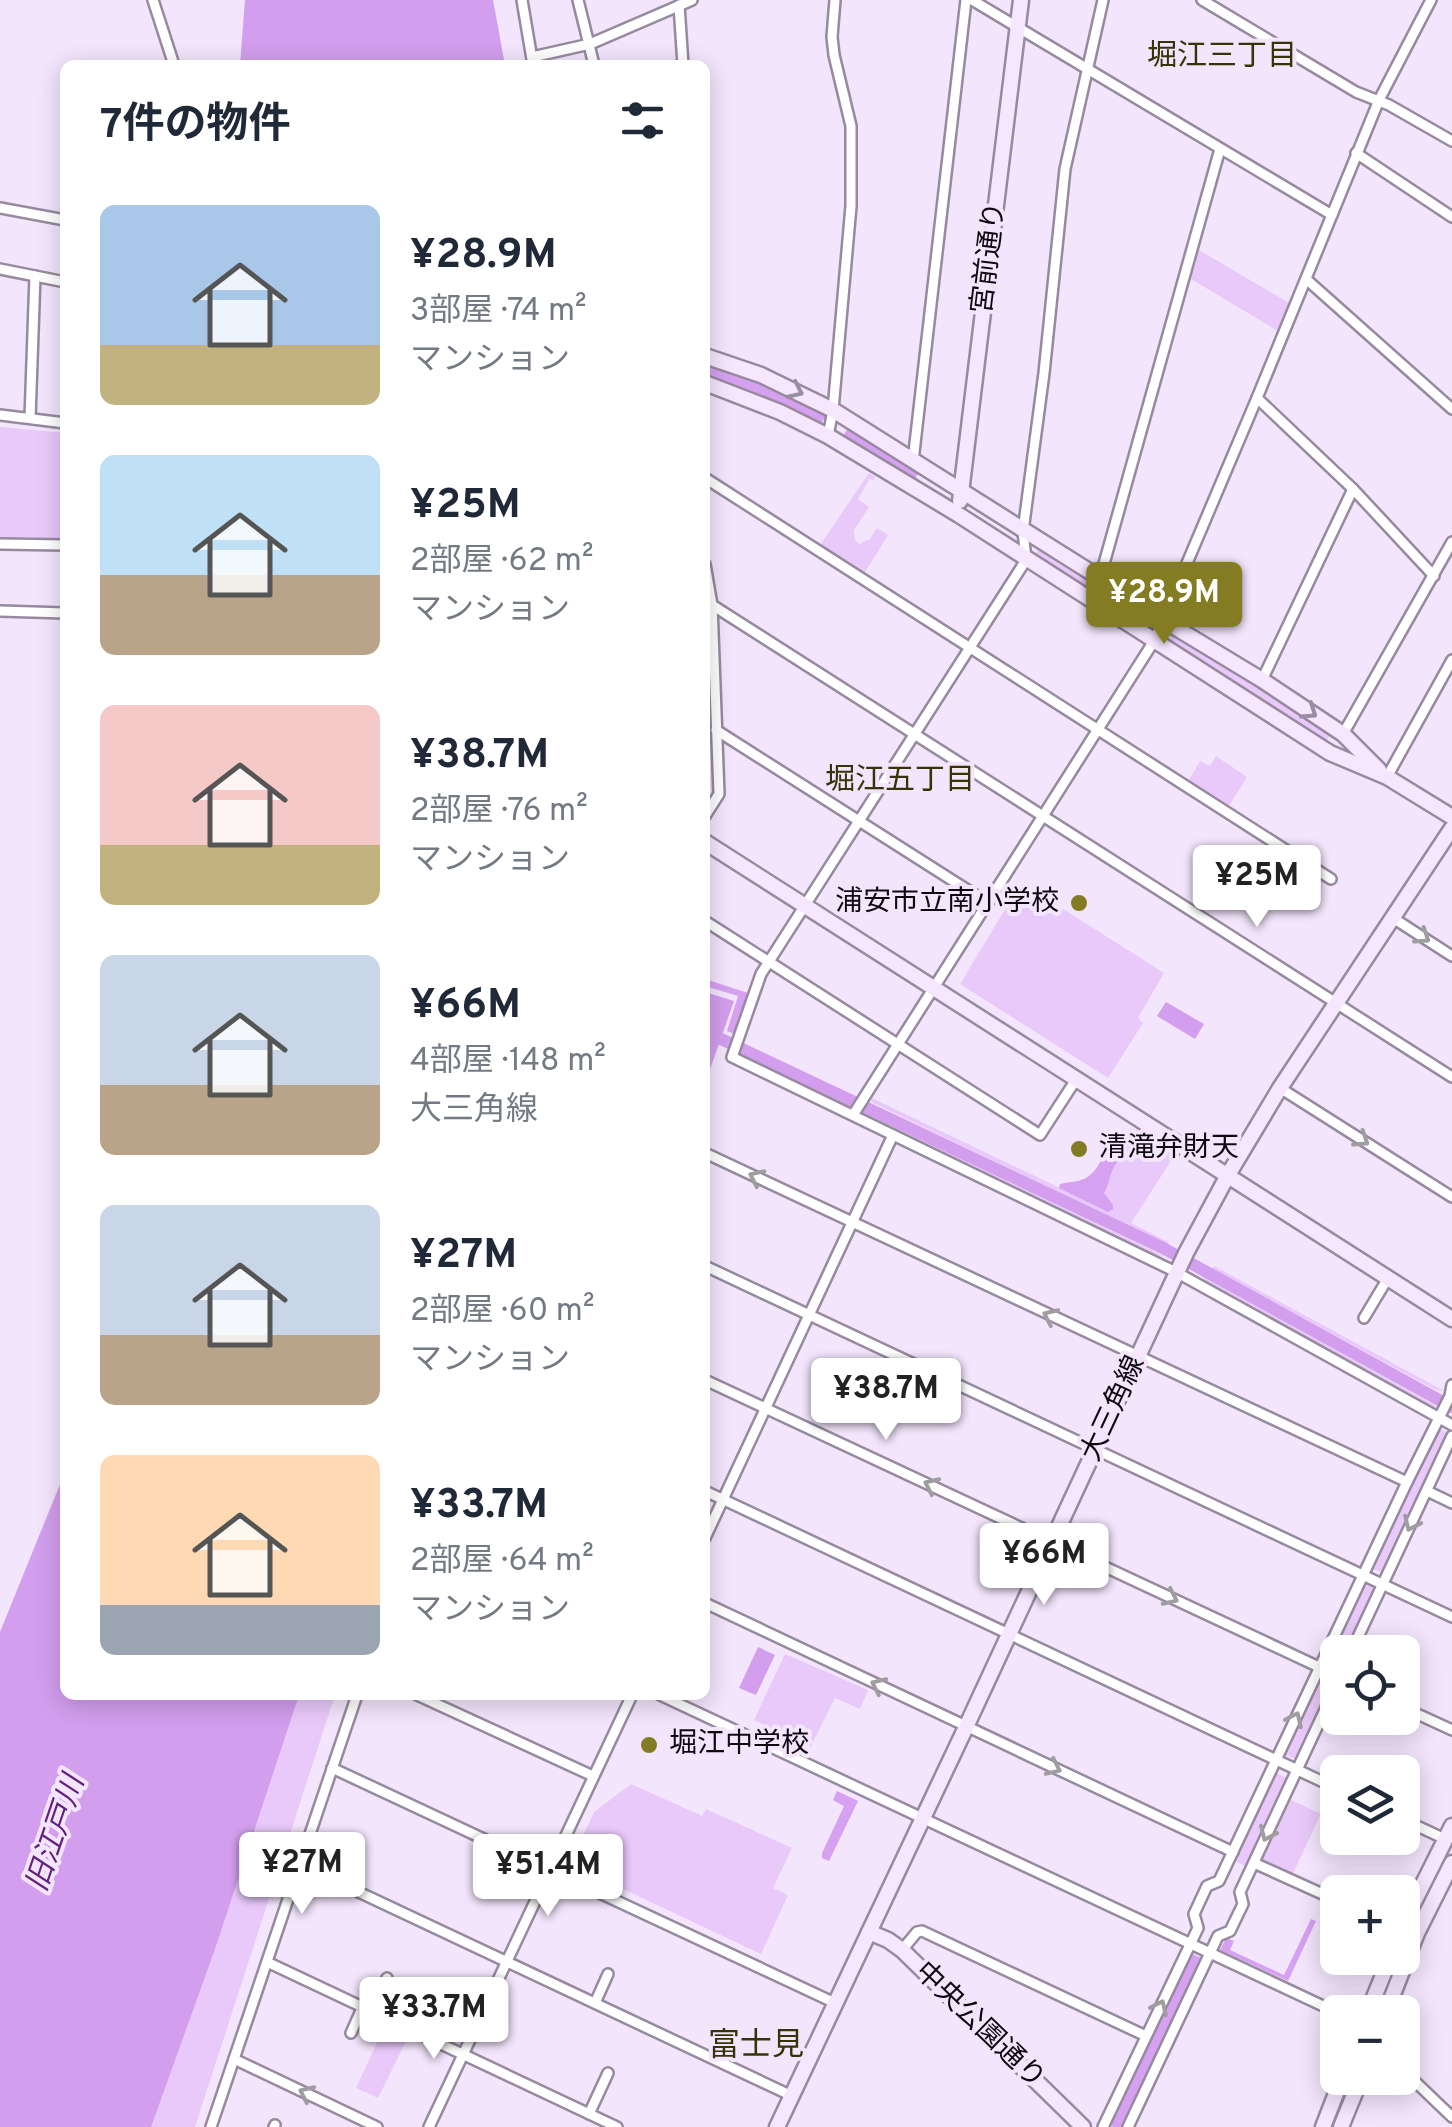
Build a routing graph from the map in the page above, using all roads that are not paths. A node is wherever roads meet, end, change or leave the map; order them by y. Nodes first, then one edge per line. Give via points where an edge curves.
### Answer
1 (154, 0) edge
2 (522, 0) edge
3 (578, 0) edge
4 (692, 0) edge
5 (836, 0) edge
6 (969, 0) edge
7 (1021, 0) edge
8 (1103, 0) edge
9 (1202, 0) edge
10 (1431, 0) edge
11 (679, 5) junction
12 (1018, 27) junction
13 (590, 44) junction
14 (172, 60) edge
15 (532, 60) edge
16 (535, 60) edge
17 (593, 60) edge
18 (683, 60) edge
19 (1087, 70) junction
20 (1378, 100) junction
21 (1452, 141) edge
22 (1220, 150) junction
23 (1356, 153) junction
24 (0, 208) edge
25 (1332, 215) junction
26 (1452, 217) edge
27 (60, 219) edge
28 (0, 269) edge
29 (35, 276) junction
30 (1306, 279) junction
31 (60, 281) edge
32 (710, 358) edge
33 (710, 385) edge
34 (1256, 398) junction
35 (1452, 409) edge
36 (834, 410) junction
37 (0, 415) edge
38 (30, 418) junction
39 (60, 422) edge
40 (828, 436) junction
41 (914, 461) junction
42 (710, 481) edge
43 (1353, 488) junction
44 (962, 492) junction
45 (959, 515) junction
46 (1023, 531) junction
47 (1452, 542) edge
48 (0, 544) edge
49 (60, 545) edge
50 (1026, 560) junction
51 (1434, 576) junction
52 (1100, 578) junction
53 (710, 593) edge
54 (712, 605) junction
55 (0, 612) edge
56 (60, 613) edge
57 (1163, 620) junction
58 (1154, 641) junction
59 (970, 648) junction
60 (1452, 660) edge
61 (1262, 680) junction
62 (716, 730) junction
63 (1098, 730) junction
64 (915, 734) junction
65 (1344, 734) junction
66 (1387, 777) junction
67 (710, 808) edge
68 (1042, 814) junction
69 (1452, 817) edge
70 (859, 822) junction
71 (1452, 828) edge
72 (710, 845) edge
73 (1331, 879) dead end
74 (988, 903) junction
75 (805, 906) junction
76 (1394, 918) junction
77 (710, 924) edge
78 (1452, 956) edge
79 (769, 962) junction
80 (932, 988) junction
81 (1336, 1004) junction
82 (897, 1044) junction
83 (1452, 1077) edge
84 (1077, 1078) junction
85 (1280, 1088) junction
86 (853, 1115) junction
87 (893, 1135) junction
88 (710, 1155) edge
89 (1228, 1175) junction
90 (1452, 1198) edge
91 (852, 1222) junction
92 (1180, 1264) junction
93 (710, 1268) edge
94 (1388, 1278) junction
95 (809, 1315) junction
96 (1364, 1318) dead end
97 (1452, 1319) edge
98 (1138, 1358) junction
99 (710, 1382) edge
100 (1451, 1391) edge
101 (765, 1408) junction
102 (1440, 1414) junction
103 (1452, 1424) edge
104 (1452, 1436) edge
105 (1096, 1448) junction
106 (1407, 1482) junction
107 (1426, 1491) junction
108 (710, 1493) edge
109 (724, 1500) junction
110 (1452, 1503) edge
111 (710, 1528) edge
112 (1051, 1541) junction
113 (1363, 1575) junction
114 (1383, 1585) junction
115 (710, 1606) edge
116 (1452, 1617) edge
117 (1008, 1634) junction
118 (1360, 1635) edge
119 (1319, 1668) junction
120 (354, 1700) edge
121 (428, 1700) edge
122 (630, 1700) edge
123 (671, 1700) edge
124 (1420, 1715) edge
125 (1320, 1719) edge
126 (966, 1727) junction
127 (1452, 1730) edge
128 (1276, 1760) junction
129 (332, 1768) junction
130 (1296, 1769) junction
131 (593, 1776) junction
132 (1320, 1780) edge
133 (922, 1818) junction
134 (1420, 1824) edge
135 (1448, 1832) edge
136 (1232, 1852) junction
137 (1254, 1863) junction
138 (1452, 1863) edge
139 (299, 1864) junction
140 (550, 1869) junction
141 (1420, 1889) edge
142 (1320, 1894) edge
143 (869, 1932) junction
144 (1190, 1944) junction
145 (902, 1950) junction
146 (1210, 1953) junction
147 (267, 1962) junction
148 (506, 1962) junction
149 (608, 1974) dead end
150 (387, 1978) dead end
151 (1393, 1995) edge
152 (594, 2003) junction
153 (835, 2004) junction
154 (1320, 2005) edge
155 (368, 2008) junction
156 (351, 2033) dead end
157 (1146, 2036) junction
158 (463, 2054) junction
159 (234, 2060) junction
160 (608, 2074) dead end
161 (1420, 2086) edge
162 (1335, 2095) edge
163 (1354, 2095) edge
164 (792, 2096) junction
165 (589, 2114) junction
166 (1452, 2116) edge
167 (211, 2127) edge
168 (377, 2127) edge
169 (429, 2127) edge
170 (617, 2127) edge
171 (777, 2127) edge
172 (1083, 2127) edge
173 (1104, 2127) edge
174 (1128, 2127) edge
175 (1322, 2127) edge
176 (1341, 2127) edge

1 - 14 street
2 - 15 street
3 - 13 street
4 - 11 street
5 - 36 street via 832,37 852,126 852,206
6 - 12 street
6 - 41 street
7 - 12 street, 宮前通り
8 - 19 street
9 - 20 street
10 - 20 street
11 - 13 street
11 - 18 street
12 - 19 street
12 - 44 street, 宮前通り
13 - 16 street
13 - 17 street
19 - 22 street
19 - 46 street via 1065,169
20 - 21 street
20 - 23 street
22 - 25 street
22 - 52 street
23 - 25 street
23 - 26 street
24 - 27 street
25 - 30 street
28 - 29 street
29 - 31 street
29 - 38 street
30 - 34 street
30 - 35 street
32 -> 36 street
33 - 40 street
34 - 43 street
34 - 57 street
36 - 40 street
36 - 41 street
37 - 38 street
38 - 39 street
40 - 45 street
41 - 44 street
42 - 59 street
43 - 51 street
43 - 61 street
44 - 45 street, 宮前通り
44 - 46 street
45 - 50 street
46 - 50 street
46 - 52 street
47 - 51 street
48 - 49 street
50 - 58 street
50 - 59 street
51 - 65 street
52 - 57 street
53 - 54 street
54 - 62 street
54 - 64 street
55 - 56 street
57 - 58 street
57 - 61 street
58 - 63 street
58 - 66 street via 1330,753
59 - 63 street
59 - 64 street
60 - 66 street
61 -> 65 street
62 - 67 street via 719,794
62 - 70 street
63 - 68 street
63 - 73 street
64 - 68 street
64 - 70 street
65 - 66 street
66 - 69 street
68 - 74 street
68 - 81 street
70 - 74 street
70 - 75 street
71 - 76 street, 大三角線
72 - 75 street
74 - 80 street
75 - 79 street
75 - 80 street
76 -> 78 street
76 - 81 street, 大三角線
77 - 79 street
79 - 82 street
79 - 86 street via 732,1057
80 - 82 street
80 - 84 street
81 - 83 street
81 - 85 street, 大三角線
82 - 84 street via 1040,1134
82 - 86 street
84 - 89 street
85 - 89 street, 大三角線
85 -> 90 street
86 - 87 street
87 - 91 street
87 - 92 street
91 -> 88 street
89 - 92 street, 大三角線
89 - 94 street
91 - 95 street
98 -> 91 street
92 - 98 street, 大三角線
92 - 102 street
93 - 95 street
94 - 96 street
94 - 97 street
95 - 101 street
95 - 105 street
98 - 105 street, 大三角線
98 - 106 street
99 - 101 street
100 - 102 street
101 - 109 street
112 -> 101 street
102 - 103 street
102 - 106 street
104 - 107 street
105 - 112 street, 大三角線
105 - 113 street
106 - 113 street
107 - 110 street
107 -> 114 street
108 - 109 street
109 - 111 street
109 - 117 street
112 - 117 street, 大三角線
112 -> 119 street
113 - 114 street
113 - 119 street
114 - 116 street
114 - 118 street
126 -> 115 street
117 - 126 street, 大三角線
117 - 128 street
128 -> 119 street
120 - 129 street
121 - 131 street
122 - 131 street
123 - 133 street
124 - 127 street
125 - 130 street
126 - 133 street, 大三角線
126 -> 136 street
128 - 130 street
128 - 136 street
129 - 139 street
129 - 140 street
130 - 132 street
130 -> 137 street
131 - 140 street
133 - 143 street, 大三角線
133 - 144 street
134 - 135 street
135 - 141 street
136 - 144 street via 1219,1881 1200,1900
137 - 142 street
137 - 146 street via 1230,1932 1218,1936
138 - 151 street
139 - 147 street
139 - 148 street
140 - 148 street
140 - 153 street
143 - 145 street, 中央公園通り
143 - 153 street, 大三角線
144 - 146 street
157 -> 144 street
145 - 157 street via 922,1932
145 - 172 street, 中央公園通り
146 - 154 street
146 - 174 street
147 - 155 street
147 - 159 street
148 - 152 street
148 - 158 street
149 - 152 street
150 - 155 street
152 - 164 street
153 - 164 street, 大三角線
155 - 156 street
155 - 158 street
157 - 173 street
158 - 165 street
158 - 169 street
159 - 167 street
168 -> 159 street
160 - 165 street
161 - 166 street
162 - 175 street
163 - 176 street
164 - 171 street, 大三角線
165 - 170 street

